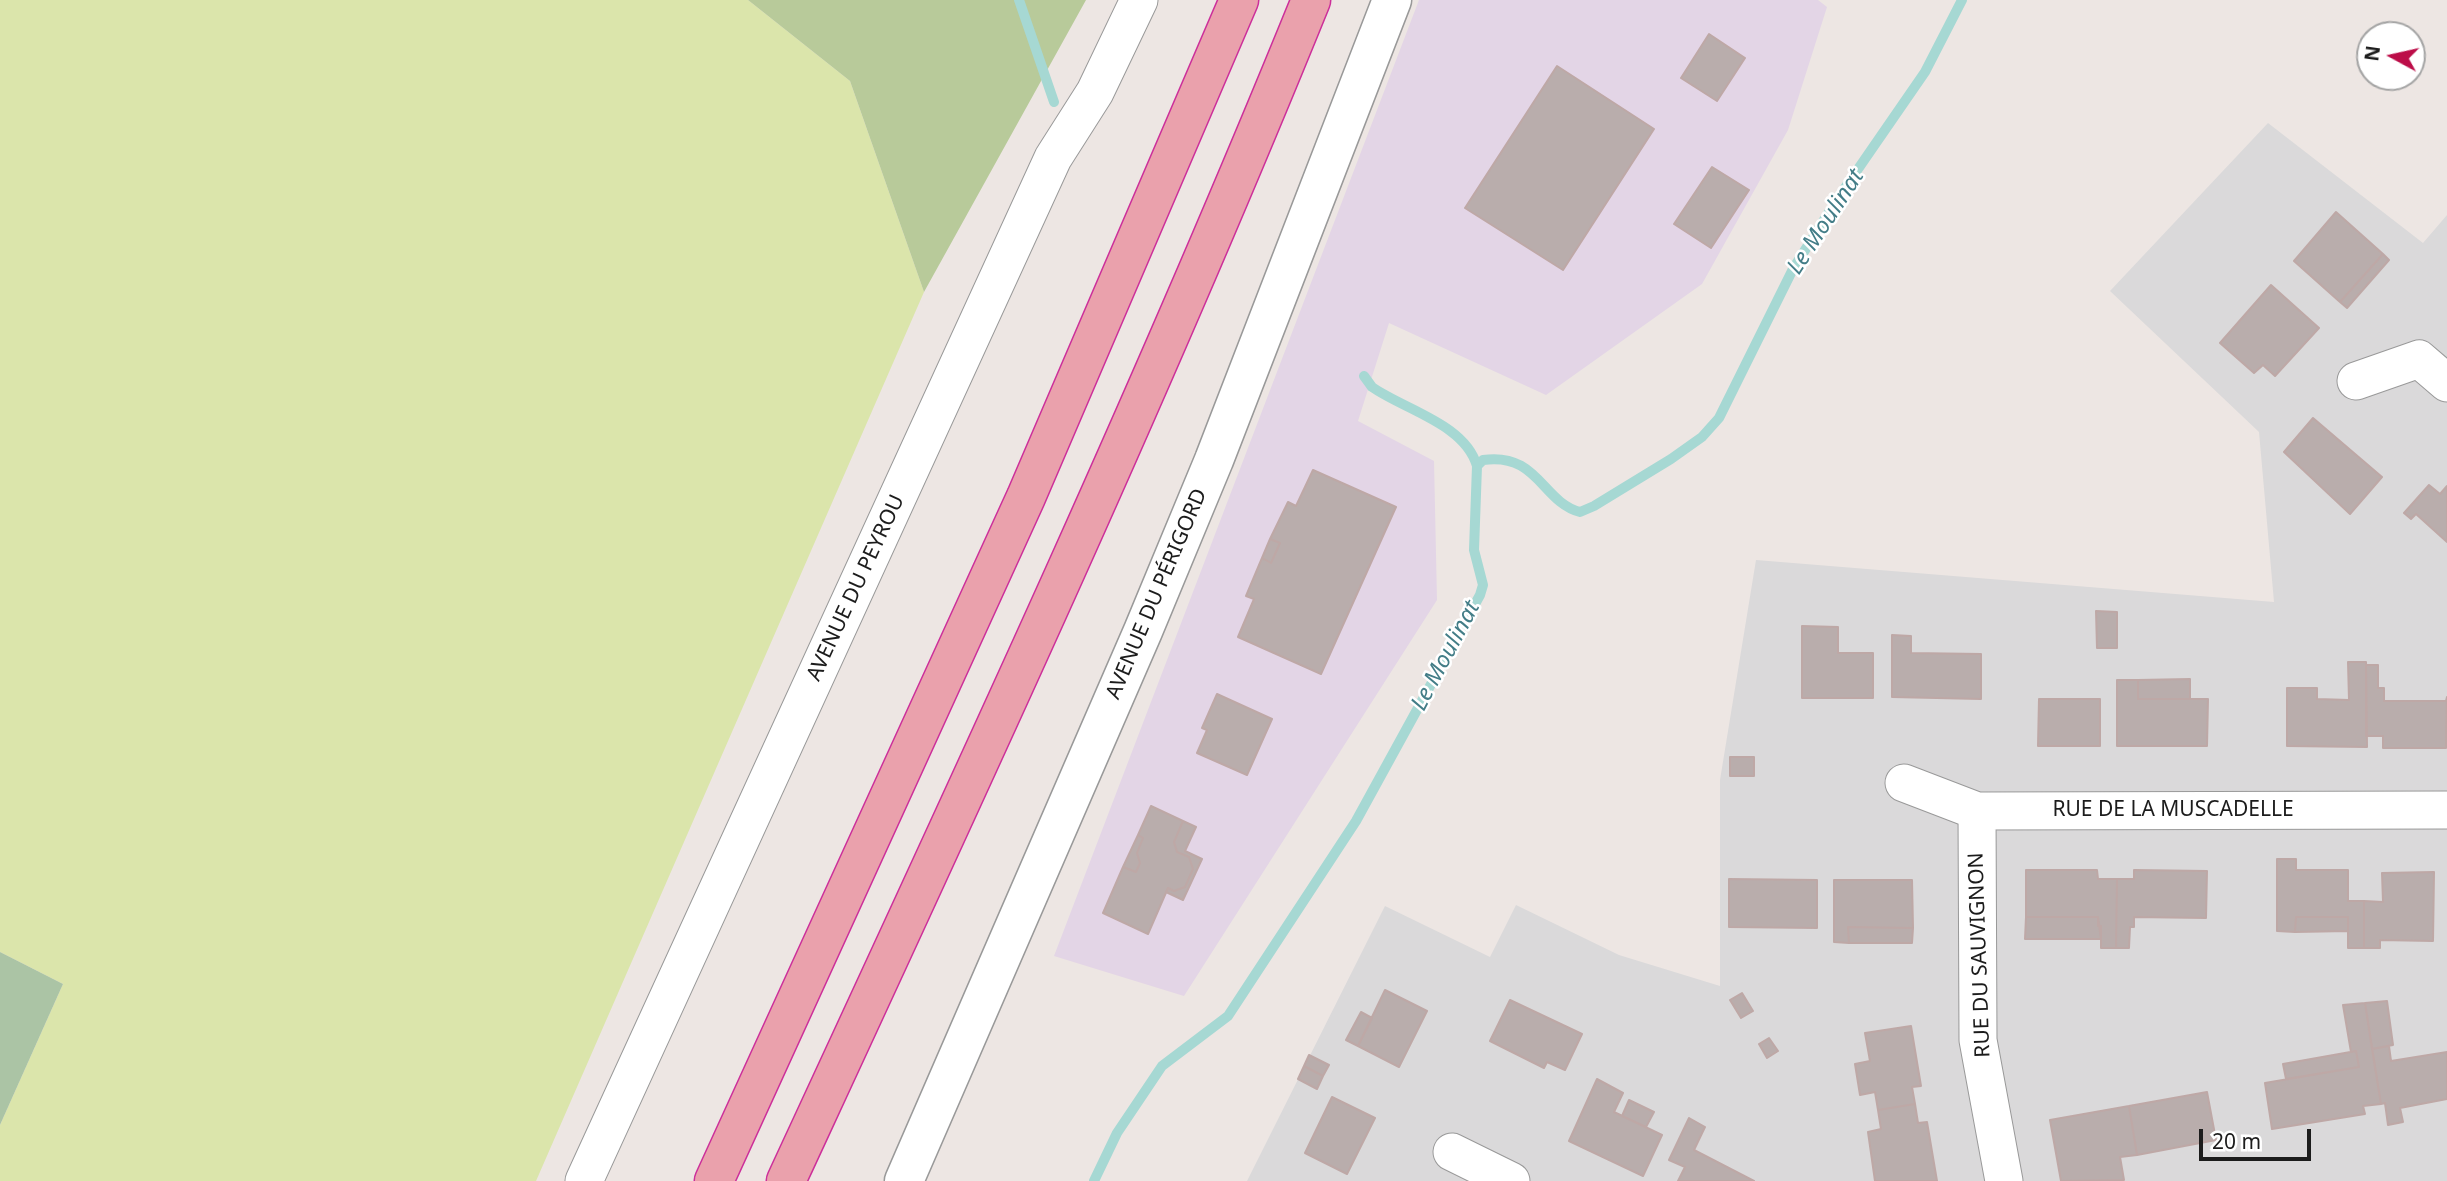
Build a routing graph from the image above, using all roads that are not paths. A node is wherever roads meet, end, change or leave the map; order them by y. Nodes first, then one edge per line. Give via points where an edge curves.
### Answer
1 (1139, 0) edge
2 (1239, 0) edge
3 (1311, 0) edge
4 (1392, 0) edge
5 (2356, 381) dead end
6 (2447, 383) edge
7 (1904, 783) dead end
8 (2447, 810) edge
9 (1977, 811) junction
10 (1452, 1152) dead end
11 (584, 1181) edge
12 (714, 1181) edge
13 (786, 1181) edge
14 (904, 1181) edge
15 (1511, 1181) edge
16 (2004, 1181) edge

1 - 11 street, AVENUE DU PEYROU via 1095,92 1052,158
2 - 12 highway via 1026,498
3 - 13 highway via 1105,479
4 - 14 street, AVENUE DU PÉRIGORD via 1199,497
5 - 6 street via 2419,359
7 - 9 street, RUE DE LA MUSCADELLE
8 - 9 street, RUE DE LA MUSCADELLE
9 - 16 street, RUE DU SAUVIGNON via 1978,1040
10 - 15 street

